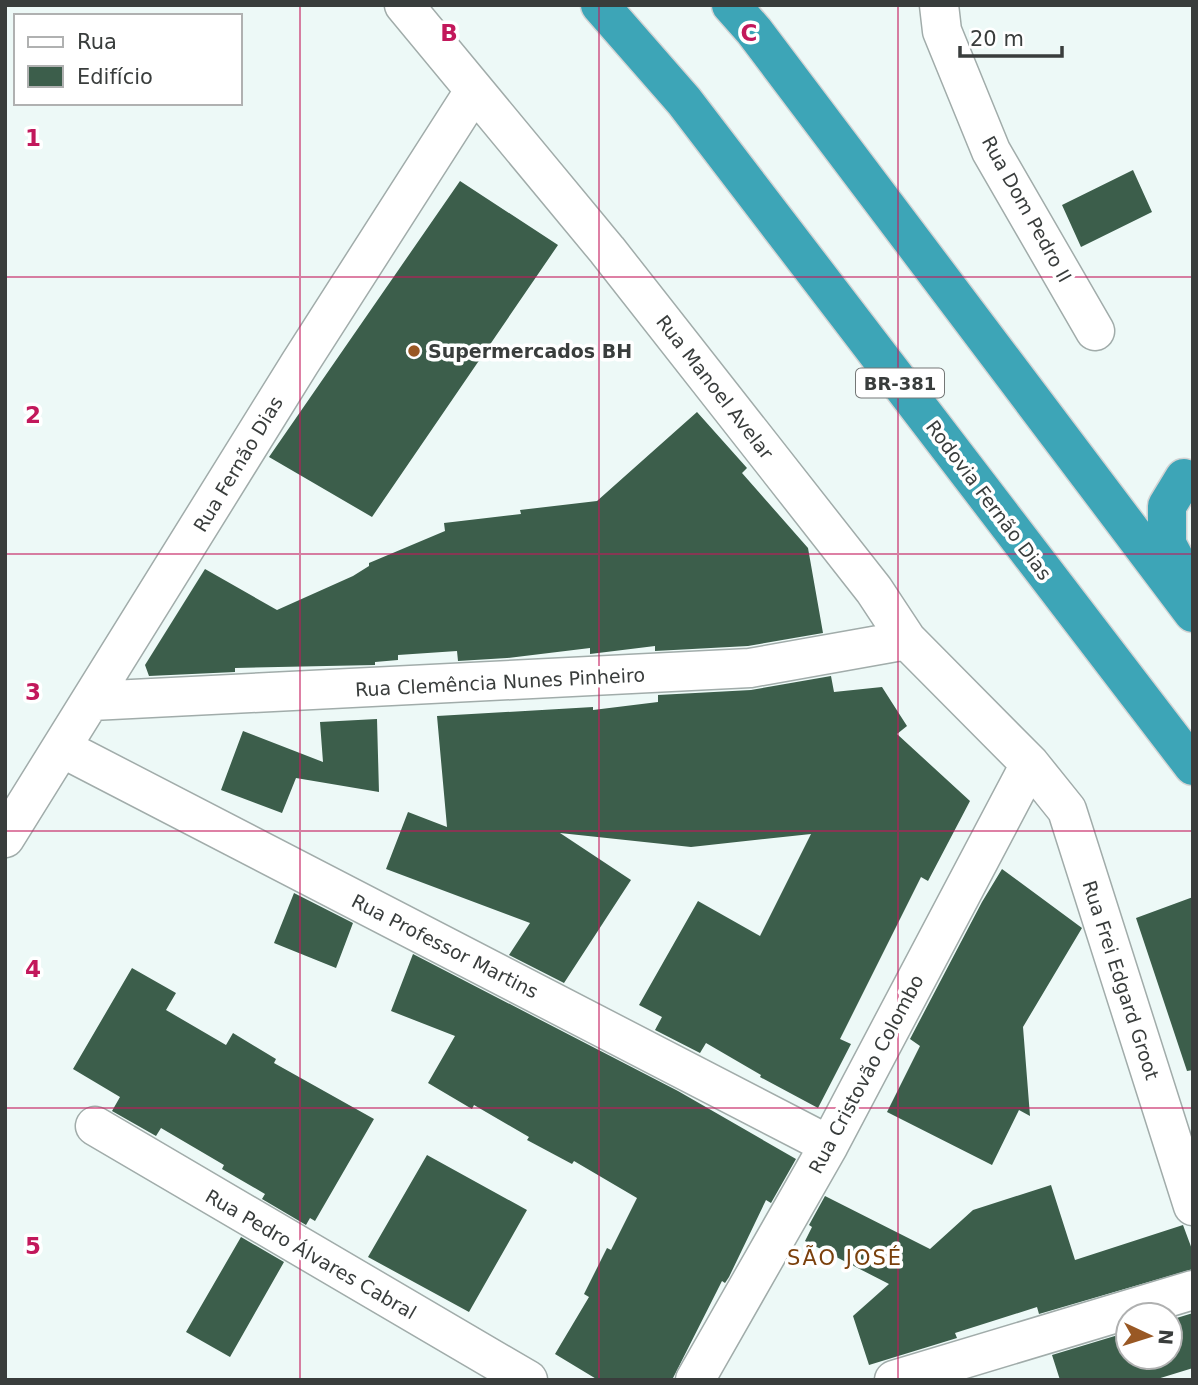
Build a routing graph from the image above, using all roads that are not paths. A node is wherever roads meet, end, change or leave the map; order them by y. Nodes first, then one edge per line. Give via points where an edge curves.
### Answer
1 (404, 5) edge
2 (600, 5) edge
3 (731, 5) edge
4 (933, 14) edge
5 (474, 91) junction
6 (1095, 331) dead end
7 (1190, 479) edge
8 (1193, 593) edge
9 (1193, 613) edge
10 (907, 640) junction
11 (92, 701) junction
12 (62, 748) junction
13 (1030, 764) junction
14 (1193, 766) edge
15 (5, 838) edge
16 (95, 1126) dead end
17 (829, 1145) junction
18 (1193, 1206) edge
19 (1193, 1290) edge
20 (528, 1380) edge
21 (695, 1380) edge
22 (894, 1380) edge

1 - 5 street, Rua Manoel Avelar
2 - 14 highway, Rodovia Fernão Dias / BR-381 via 684,101
3 - 9 highway
4 - 6 street, Rua Dom Pedro II via 991,150
5 - 10 street, Rua Manoel Avelar via 633,283 874,590
5 - 11 street, Rua Fernão Dias
7 - 8 highway via 1167,506 1167,544
10 - 11 street, Rua Clemência Nunes Pinheiro via 750,668
10 - 13 street, Rua Manoel Avelar
11 - 12 street, Rua Fernão Dias
12 - 15 street, Rua Fernão Dias
12 - 17 street, Rua Professor Martins
13 - 17 street, Rua Cristovão Colombo
13 - 18 street, Rua Frei Edgard Groot via 1067,810
16 - 20 street, Rua Pedro Álvares Cabral
17 - 21 street, Rua Cristovão Colombo
19 - 22 street

